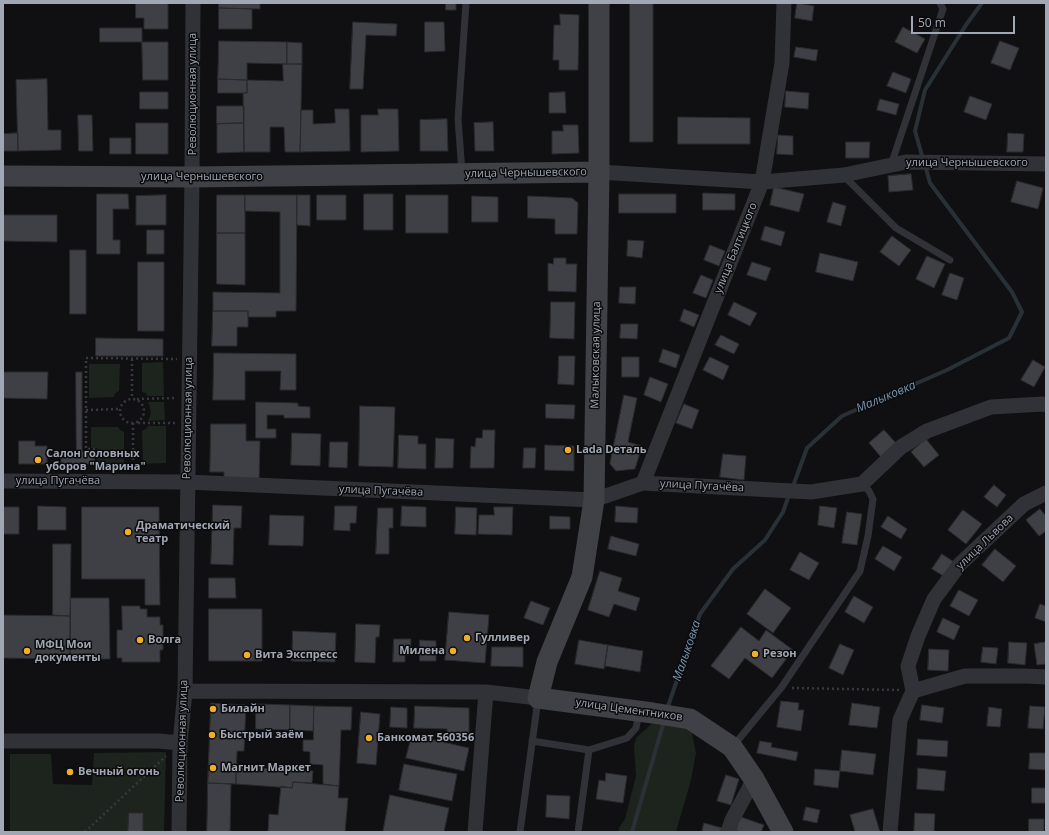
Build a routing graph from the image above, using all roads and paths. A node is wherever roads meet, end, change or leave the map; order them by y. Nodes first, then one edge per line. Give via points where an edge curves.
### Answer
1 (194, 3) edge
2 (466, 3) edge
3 (599, 3) edge
4 (784, 3) edge
5 (940, 3) edge
6 (1046, 164) edge
7 (891, 165) junction
8 (599, 172) junction
9 (462, 174) junction
10 (844, 175) junction
11 (3, 176) edge
12 (192, 177) junction
13 (762, 182) junction
14 (950, 260) dead end
15 (132, 359) junction
16 (189, 359) junction
17 (188, 398) junction
18 (133, 399) junction
19 (1046, 405) edge
20 (120, 409) junction
21 (86, 410) junction
22 (134, 423) junction
23 (188, 423) junction
24 (3, 481) edge
25 (96, 482) junction
26 (133, 482) junction
27 (187, 482) junction
28 (643, 483) junction
29 (862, 484) junction
30 (1046, 493) edge
31 (594, 500) junction
32 (1046, 677) edge
33 (781, 688) junction
34 (185, 691) junction
35 (913, 691) junction
36 (486, 692) junction
37 (538, 698) junction
38 (646, 712) junction
39 (3, 741) edge
40 (532, 741) junction
41 (180, 743) junction
42 (732, 747) junction
43 (589, 750) junction
44 (754, 779) junction
45 (85, 832) edge
46 (179, 832) edge
47 (475, 832) edge
48 (520, 832) edge
49 (578, 832) edge
50 (728, 832) edge
51 (783, 832) edge
52 (890, 832) edge

1 - 12 street, Революционная улица
2 - 9 lane via 458,119
3 - 8 street, Малыковская улица
4 - 13 street, улица Балтицкого via 782,63
5 - 7 lane via 943,9
6 - 7 street, улица Чернышевского via 906,162
7 - 10 street, улица Чернышевского
8 - 9 street, улица Чернышевского
8 - 13 street, улица Чернышевского
8 - 31 street, Малыковская улица
9 - 12 street, улица Чернышевского
10 - 13 street, улица Чернышевского
10 - 14 lane via 896,228
11 - 12 street, улица Чернышевского
12 - 16 street, Революционная улица
13 - 28 street, улица Балтицкого
15 - 16 path
15 - 18 path
15 - 21 path via 86,358
16 - 17 street, Революционная улица
17 - 18 path
17 - 23 street, Революционная улица
18 - 20 path via 123,402
18 - 22 path via 141,403 144,410 142,418
19 - 29 street via 991,408 927,431 901,447
20 - 21 path
20 - 22 path via 124,420
21 - 25 path via 86,449 96,449
22 - 23 path
22 - 26 path
23 - 27 street, Революционная улица
24 - 25 street, улица Пугачёва
25 - 26 street, улица Пугачёва
26 - 27 street, улица Пугачёва
27 - 31 street, улица Пугачёва
27 - 34 street, Революционная улица
28 - 29 street, улица Пугачёва via 811,492
28 - 31 street, улица Пугачёва
29 - 33 lane via 873,500 860,571
30 - 35 street, улица Львова via 1024,504 966,558 934,599 908,666
31 - 37 street, Малыковская улица via 582,577 547,662
32 - 35 street via 965,676
33 - 35 path
33 - 42 lane
34 - 36 street
34 - 41 street, Революционная улица
35 - 52 street via 900,720
36 - 37 street
36 - 47 street
37 - 38 street, улица Цементников
37 - 40 lane
38 - 42 street, улица Цементников via 690,719
38 - 43 lane via 627,738
39 - 41 street
40 - 43 lane
40 - 48 lane
41 - 45 path
41 - 46 street, Революционная улица
42 - 44 street, улица Цементников
43 - 49 lane
44 - 50 street
44 - 51 street, улица Цементников

